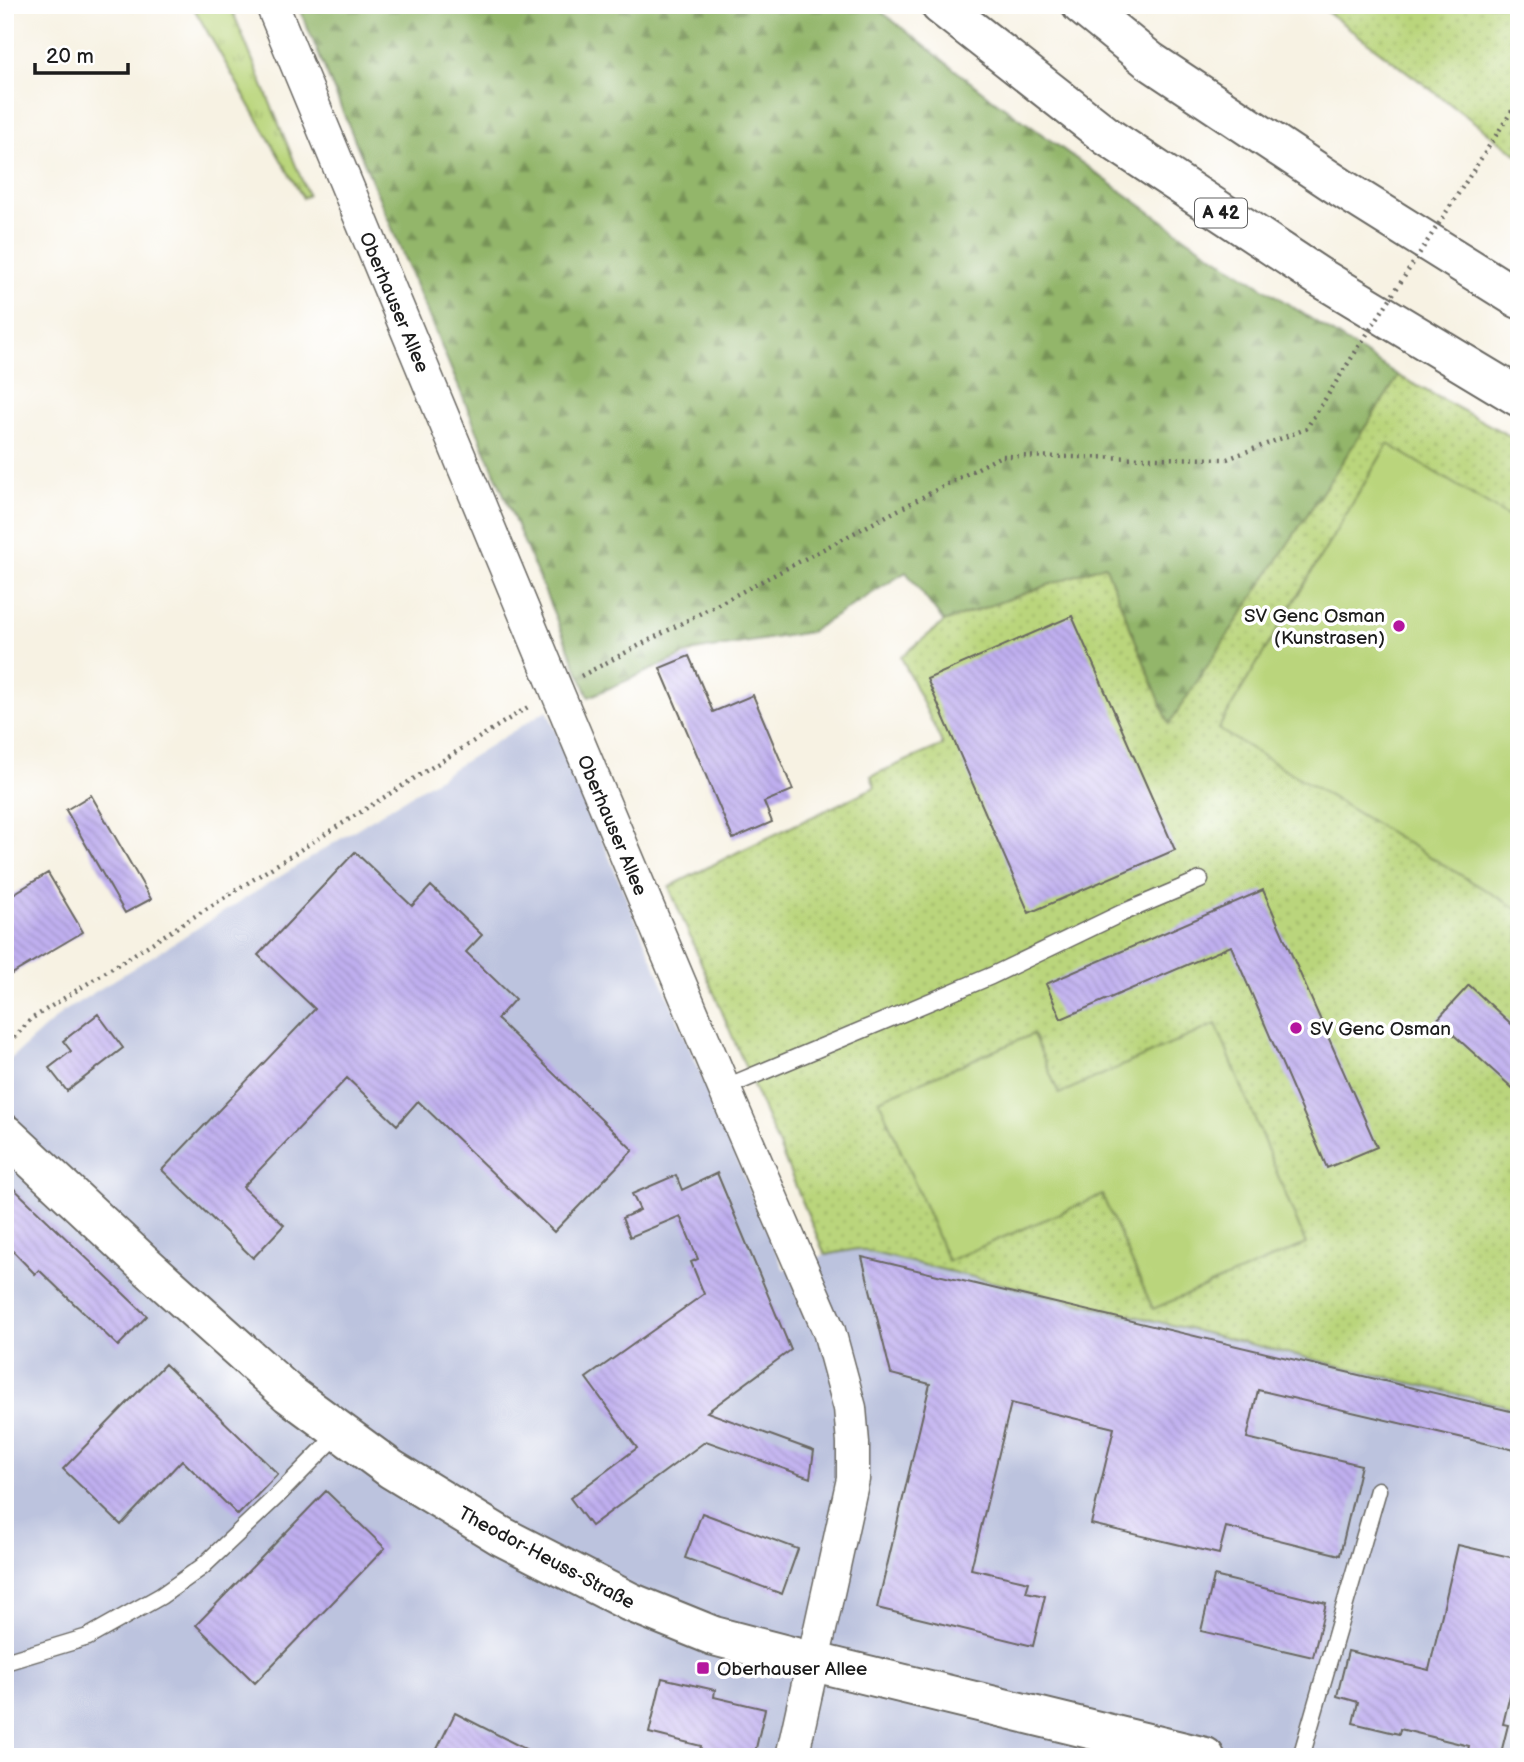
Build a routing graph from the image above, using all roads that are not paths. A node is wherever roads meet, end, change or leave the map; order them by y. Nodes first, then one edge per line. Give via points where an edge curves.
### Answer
1 (272, 5) edge
2 (940, 5) edge
3 (1081, 5) edge
4 (1519, 299) edge
5 (1519, 397) edge
6 (1200, 880) dead end
7 (724, 1088) junction
8 (5, 1134) edge
9 (340, 1432) junction
10 (1378, 1490) dead end
11 (5, 1662) edge
12 (814, 1662) junction
13 (792, 1757) edge
14 (1205, 1757) edge
15 (1301, 1757) edge

1 - 7 street, Oberhauser Allee
2 - 5 main road, A 42 via 1120,145 1318,276
3 - 4 main road via 1150,61
6 - 7 lane via 991,976
7 - 12 street, Oberhauser Allee via 829,1331 850,1408 853,1479
8 - 9 main road, Theodor-Heuss-Straße via 279,1385
9 - 11 lane via 202,1567 161,1596 88,1637
9 - 12 main road, Theodor-Heuss-Straße via 500,1536 630,1602 714,1636
10 - 15 lane
12 - 13 street, Oberhauser Allee
12 - 14 main road, Theodor-Heuss-Straße

